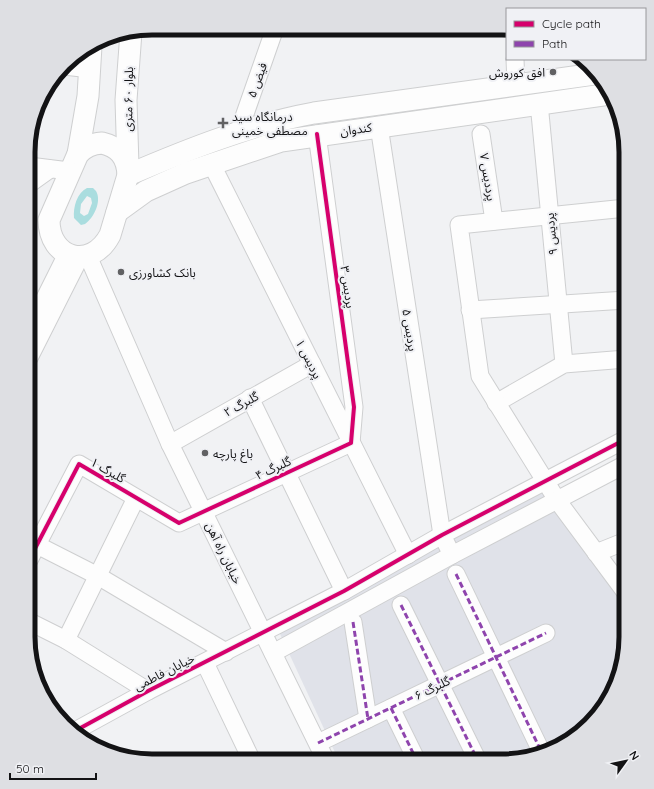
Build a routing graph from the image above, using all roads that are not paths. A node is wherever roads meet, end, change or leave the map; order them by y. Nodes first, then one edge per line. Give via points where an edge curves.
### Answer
1 (273, 35) edge
2 (131, 37) edge
3 (92, 52) edge
4 (515, 60) edge
5 (72, 67) edge
6 (91, 69) junction
7 (590, 75) edge
8 (526, 83) junction
9 (604, 95) edge
10 (539, 103) junction
11 (379, 126) junction
12 (239, 131) junction
13 (317, 134) junction
14 (481, 134) dead end
15 (211, 163) junction
16 (66, 165) junction
17 (35, 166) edge
18 (128, 170) junction
19 (35, 181) edge
20 (619, 209) edge
21 (117, 212) junction
22 (550, 216) junction
23 (494, 221) junction
24 (78, 256) junction
25 (619, 300) edge
26 (558, 304) junction
27 (470, 310) junction
28 (35, 321) edge
29 (35, 346) edge
30 (619, 360) edge
31 (312, 364) junction
32 (564, 364) junction
33 (250, 398) junction
34 (496, 403) junction
35 (351, 442) junction
36 (619, 443) edge
37 (170, 444) junction
38 (619, 468) edge
39 (287, 472) junction
40 (546, 482) junction
41 (136, 498) junction
42 (557, 500) junction
43 (203, 511) junction
44 (442, 535) junction
45 (619, 544) edge
46 (37, 545) junction
47 (35, 549) edge
48 (596, 553) junction
49 (408, 555) junction
50 (452, 555) junction
51 (456, 574) dead end
52 (98, 576) junction
53 (619, 584) edge
54 (344, 591) junction
55 (401, 605) dead end
56 (353, 622) dead end
57 (35, 624) edge
58 (263, 634) junction
59 (546, 634) dead end
60 (66, 640) junction
61 (226, 652) junction
62 (273, 653) junction
63 (496, 658) junction
64 (205, 663) junction
65 (440, 684) junction
66 (148, 691) junction
67 (391, 708) junction
68 (368, 719) junction
69 (79, 728) edge
70 (318, 743) junction
71 (540, 748) edge
72 (249, 754) edge
73 (323, 754) edge
74 (414, 754) edge
75 (475, 754) edge

1 - 12 street, فیض ۵
2 - 18 main road, بلوار ۶۰ متری via 126,100
3 - 6 main road
4 - 8 street
5 - 6 street
6 - 16 main road via 88,96
7 - 8 main road, کندوان
8 - 10 main road
8 - 12 main road, کندوان via 314,113 276,120
9 - 10 main road, کندوان
10 - 11 main road, کندوان
10 - 22 street, پردیس ۹
11 - 13 main road, کندوان
11 - 44 street, پردیس ۵
12 - 18 main road, کندوان
13 - 15 main road, کندوان via 281,140
13 - 35 street, پردیس ۳ via 354,407
14 - 23 street, پرددیس ۷
15 - 21 main road, کندوان via 146,191
15 - 31 street, پردیس ۱
16 - 17 street
16 - 18 main road via 84,148 102,143 111,145 124,157
16 - 19 street
16 - 24 main road via 49,220 49,230 58,248
18 - 21 main road
20 - 22 street
21 - 24 main road via 105,245 97,252
22 - 23 street
22 - 26 street, پردیس ۹
23 - 27 street via 459,225
24 - 28 street
24 - 29 street
24 - 37 street, خیابان راه آهن
25 - 26 street
26 - 27 street
26 - 32 street, پردیس ۹
27 - 34 street via 480,376
30 - 32 street
31 - 33 street, گلبرگ ۲
31 - 35 street, پردیس ۱
32 - 34 street
33 - 37 street, گلبرگ ۲
33 - 39 street
34 - 40 street
35 - 39 street, گلبرگ ۴
35 - 49 street, پردیس ۱
36 - 40 street, خیابان فاطمی
37 - 43 street, خیابان راه آهن
38 - 42 street
39 - 43 street, گلبرگ ۴
39 - 54 street
40 - 42 street
40 - 44 street, خیابان فاطمی
41 - 43 street, گلبرگ ۱ via 179,523
41 - 46 street, گلبرگ ۱ via 79,464
41 - 52 street
42 - 48 street
42 - 50 street
43 - 58 street, خیابان راه آهن
44 - 49 street, خیابان فاطمی
44 - 50 street, پردیس ۵
45 - 48 street
46 - 47 street, گلبرگ ۱
46 - 52 street
48 - 53 street
49 - 54 street, خیابان فاطمی
50 - 62 street
51 - 63 street
52 - 60 street
52 - 61 street
54 - 58 street, خیابان فاطمی
55 - 65 street
56 - 68 street
57 - 60 street
58 - 61 street, خیابان فاطمی
58 - 62 street, خیابان راه آهن
59 - 63 street, گلبرگ ۶
60 - 66 street
61 - 64 street, خیابان فاطمی
62 - 70 street, خیابان راه آهن
63 - 65 street, گلبرگ ۶
63 - 71 street
64 - 66 street, خیابان فاطمی
64 - 72 street
65 - 67 street, گلبرگ ۶
65 - 75 street
66 - 69 street, خیابان فاطمی
67 - 68 street, گلبرگ ۶
67 - 74 street
68 - 70 street, گلبرگ ۶
70 - 73 street, خیابان راه آهن

